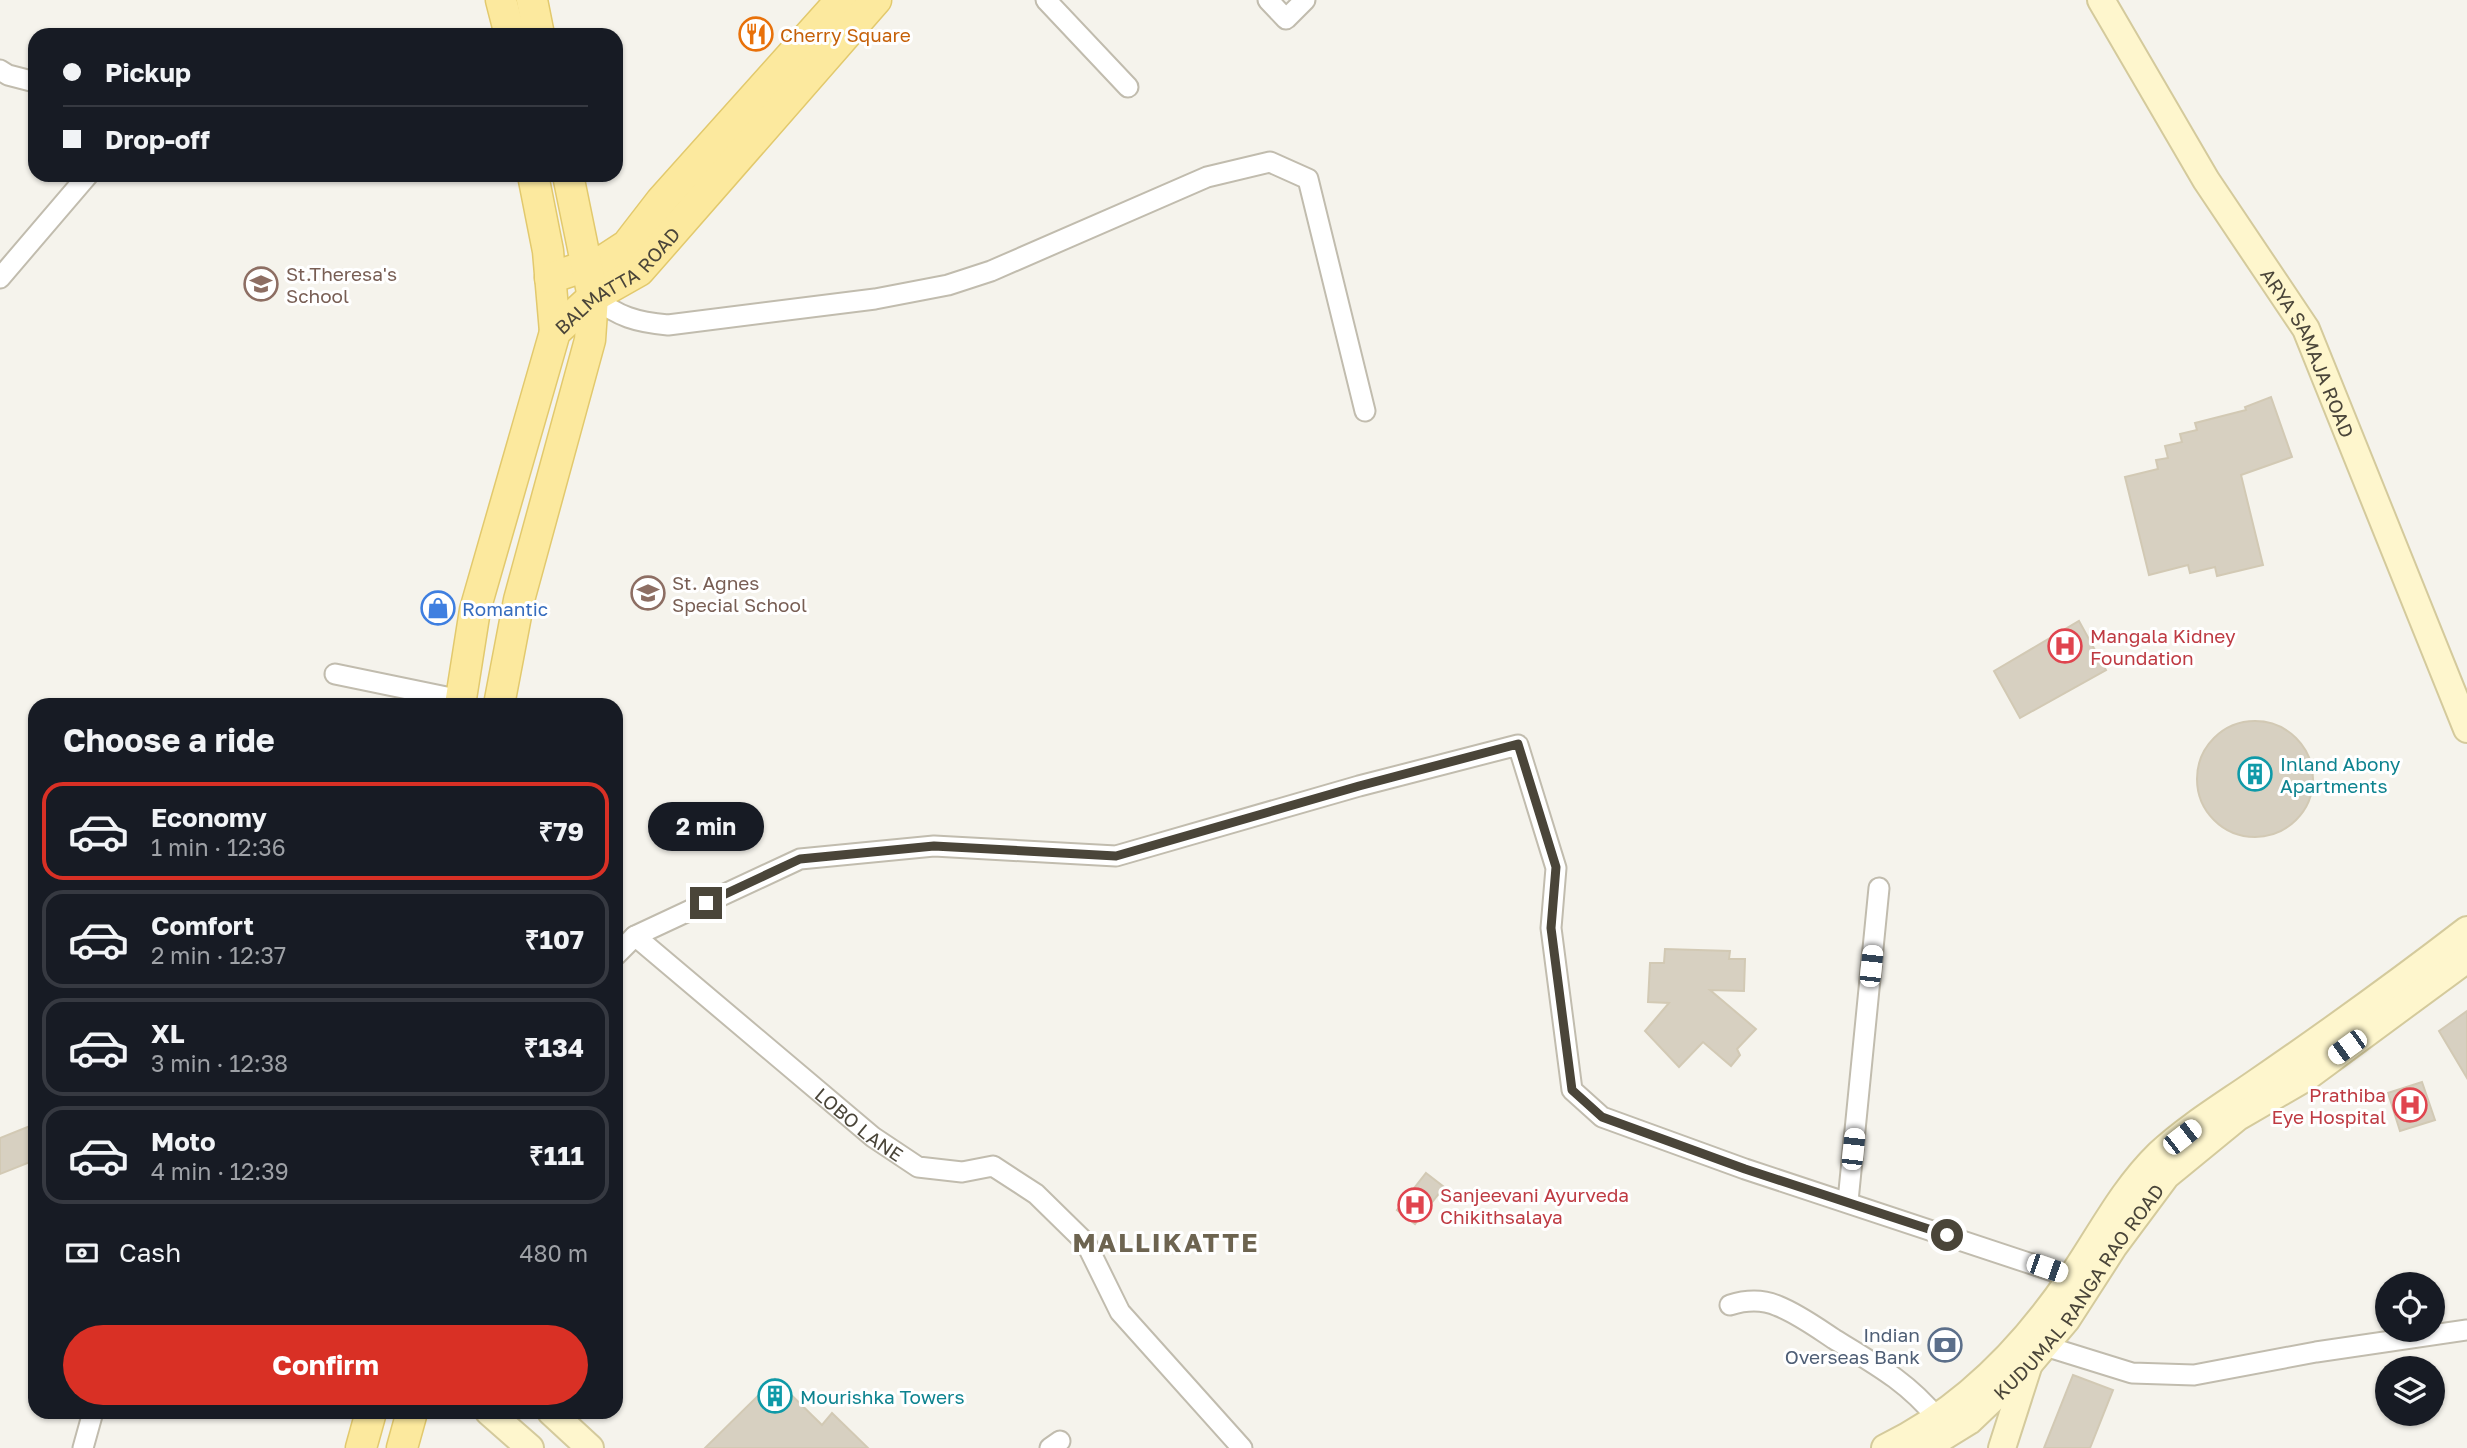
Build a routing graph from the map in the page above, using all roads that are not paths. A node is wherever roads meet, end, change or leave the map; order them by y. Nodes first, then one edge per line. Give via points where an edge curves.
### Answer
1 (501, 0) edge
2 (532, 0) edge
3 (841, 0) edge
4 (876, 0) edge
5 (1046, 0) edge
6 (1268, 0) edge
7 (1305, 0) edge
8 (2101, 0) edge
9 (508, 28) edge
10 (538, 28) edge
11 (0, 70) edge
12 (28, 80) edge
13 (1128, 87) dead end
14 (82, 182) edge
15 (534, 182) edge
16 (569, 182) edge
17 (587, 265) junction
18 (0, 278) edge
19 (550, 278) junction
20 (593, 297) junction
21 (555, 332) junction
22 (1365, 411) dead end
23 (335, 674) dead end
24 (438, 698) edge
25 (461, 698) edge
26 (500, 698) edge
27 (2467, 729) edge
28 (1879, 888) dead end
29 (2467, 930) edge
30 (635, 936) junction
31 (623, 948) edge
32 (2467, 959) edge
33 (1848, 1201) junction
34 (2071, 1277) junction
35 (1730, 1304) dead end
36 (2467, 1330) edge
37 (2029, 1347) junction
38 (1937, 1418) junction
39 (91, 1419) edge
40 (369, 1419) edge
41 (410, 1419) edge
42 (497, 1419) edge
43 (559, 1419) edge
44 (83, 1448) edge
45 (361, 1448) edge
46 (402, 1448) edge
47 (530, 1448) edge
48 (590, 1448) edge
49 (1242, 1448) edge
50 (1885, 1448) edge
51 (1925, 1448) edge
52 (2002, 1448) edge

1 - 9 main road
2 - 10 main road
3 - 17 main road, BALMATTA ROAD via 627,245
4 - 20 main road, BALMATTA ROAD via 639,271
5 - 13 street
6 - 7 street via 1286,19
8 - 27 main road, ARYA SAMAJA ROAD via 2206,180 2306,329
11 - 12 street
14 - 18 street
15 - 19 main road
16 - 17 main road
17 - 19 main road, BALMATTA ROAD
17 - 20 main road
19 - 21 main road
20 - 21 main road, BALMATTA ROAD
20 - 22 street via 612,312 637,322 668,325 936,288 991,271 1207,177 1270,162 1308,179
20 - 26 main road via 590,340 519,600
21 - 25 main road, BALMATTA ROAD via 475,610
23 - 24 street
28 - 33 street
29 - 34 main road via 2369,1006 2222,1105 2161,1153 2132,1184
30 - 31 street
30 - 33 street via 800,859 934,846 1116,856 1518,744 1556,867 1551,928 1572,1090 1602,1117
30 - 49 street, LOBO LANE via 873,1137 918,1167 962,1172 993,1166 1036,1194 1086,1243 1119,1312
32 - 37 main road, KUDUMAL RANGA RAO ROAD via 2307,1077 2238,1117 2166,1176 2067,1319
33 - 34 street
34 - 37 main road
35 - 38 street via 1759,1301 1803,1318 1899,1380
36 - 37 street via 2194,1375 2132,1373
37 - 38 main road
37 - 51 main road, KUDUMAL RANGA RAO ROAD via 1969,1421
37 - 52 main road
38 - 50 main road
39 - 44 street
40 - 45 main road
41 - 46 main road
42 - 47 main road
43 - 48 main road

